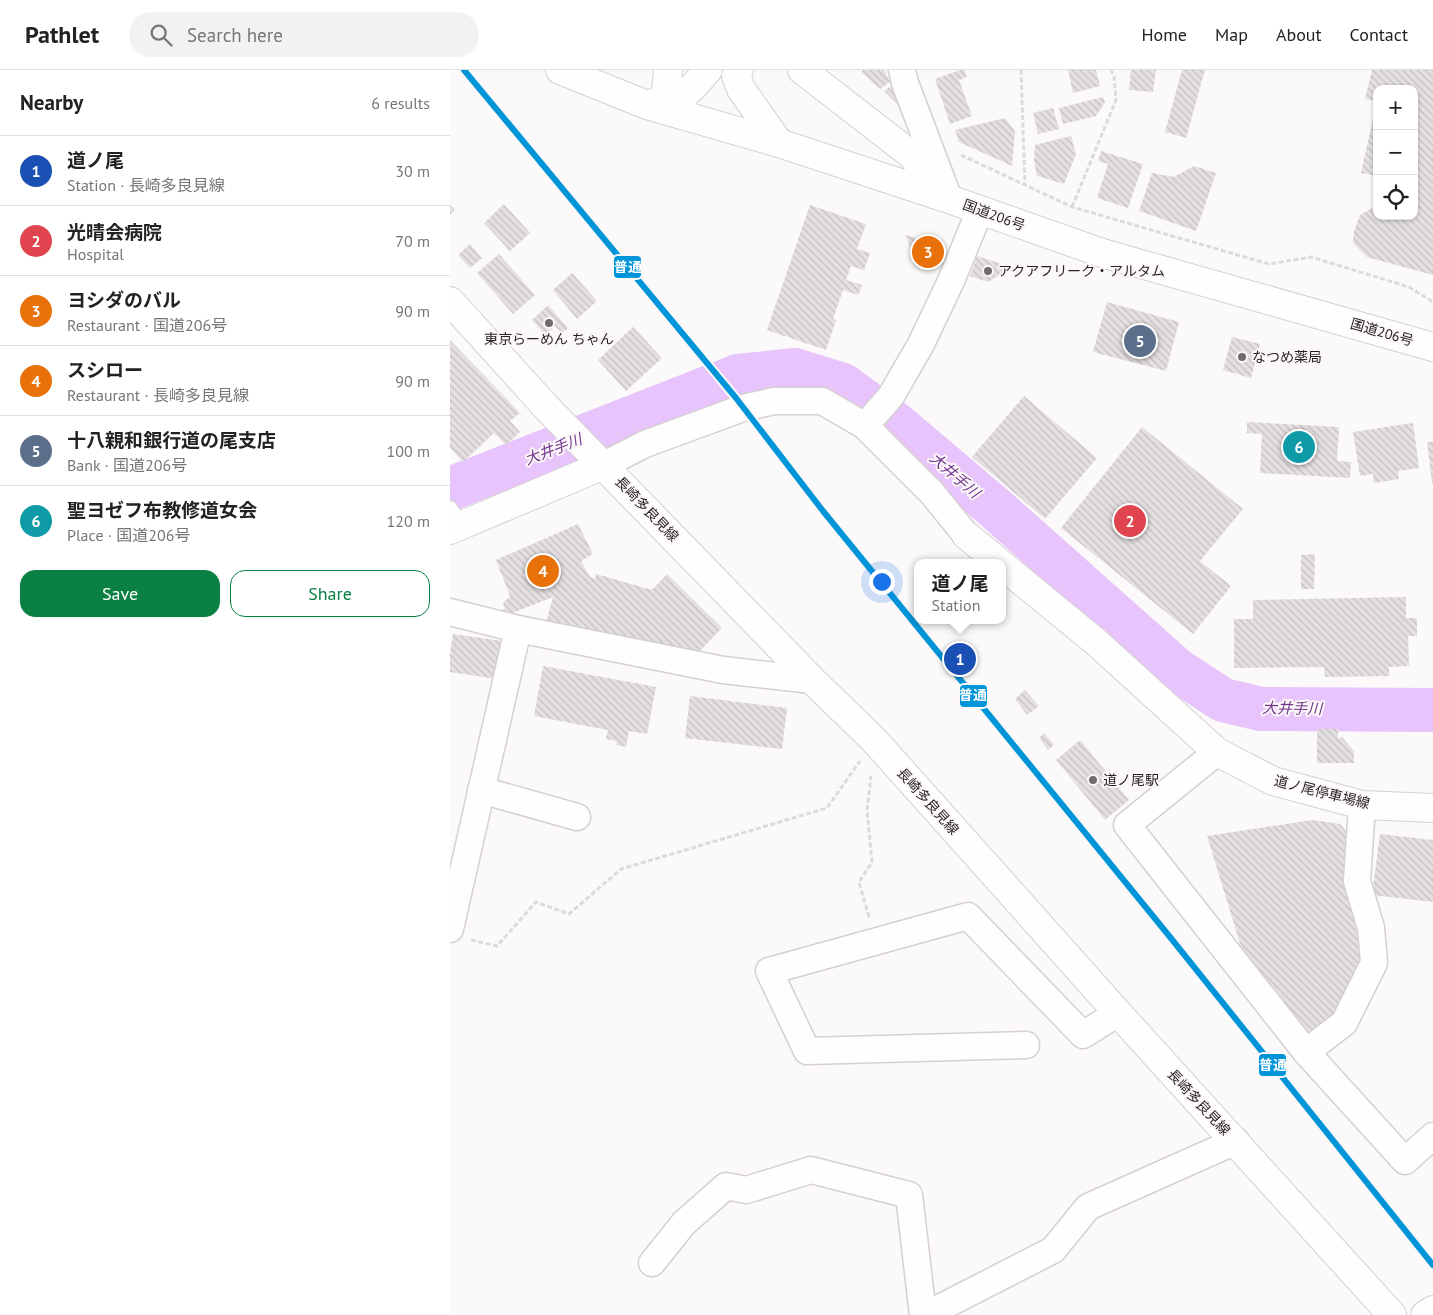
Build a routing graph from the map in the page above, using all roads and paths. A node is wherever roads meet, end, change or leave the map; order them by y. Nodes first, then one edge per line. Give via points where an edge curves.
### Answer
1 (560, 70) edge
2 (708, 70) edge
3 (739, 70) edge
4 (802, 70) edge
5 (902, 70) edge
6 (1021, 70) edge
7 (1111, 70) edge
8 (662, 90) edge
9 (926, 139) junction
10 (778, 143) junction
11 (1025, 185) junction
12 (942, 197) junction
13 (1072, 207) junction
14 (980, 210) junction
15 (450, 301) edge
16 (1433, 302) edge
17 (1433, 347) edge
18 (868, 423) junction
19 (604, 465) junction
20 (456, 522) edge
21 (966, 535) joint
22 (995, 559) edge
23 (1006, 568) edge
24 (450, 612) edge
25 (518, 629) junction
26 (812, 680) junction
27 (874, 740) junction
28 (1217, 752) junction
29 (481, 790) junction
30 (1362, 804) junction
31 (1433, 808) edge
32 (577, 817) dead end
33 (459, 934) edge
34 (876, 942) junction
35 (1118, 1013) junction
36 (1026, 1045) dead end
37 (1306, 1052) junction
38 (1433, 1136) edge
39 (1236, 1141) junction
40 (652, 1263) dead end
41 (1433, 1310) edge
42 (925, 1315) edge
43 (1392, 1315) edge
44 (1425, 1315) edge

1 - 8 main road, 国道206号
2 - 8 main road via 691,89
3 - 10 main road via 736,76 741,89
4 - 12 main road via 913,156
5 - 9 street
6 - 11 path
7 - 13 path via 1116,100
8 - 10 main road, 国道206号 via 689,117
9 - 11 path
9 - 12 street
10 - 12 main road, 国道206号
11 - 13 path
12 - 14 main road, 国道206号
13 - 16 path via 1269,264 1311,257 1409,287
14 - 17 main road, 国道206号 via 1102,254
14 - 18 street via 921,344 891,396
15 - 19 main road, 長崎多良見線
18 - 19 street via 822,401 774,401 743,408 644,444
18 - 21 street
19 - 20 main road
19 - 26 main road, 長崎多良見線
21 - 22 main road, 道ノ尾停車場線
23 - 28 main road, 道ノ尾停車場線 via 1096,642
24 - 25 street
25 - 26 street via 723,670
25 - 29 street
26 - 27 main road, 長崎多良見線
27 - 33 path via 827,808 621,869 569,914 536,902 497,946
27 - 34 path via 867,811 872,862 859,882
27 - 35 main road, 長崎多良見線
28 - 30 main road, 道ノ尾停車場線 via 1273,781
28 - 37 street via 1127,825
29 - 32 street
29 - 33 street
30 - 31 main road, 道ノ尾停車場線
30 - 37 street via 1358,881 1371,928 1374,963 1344,1023
34 - 35 street via 968,916 1083,1035
34 - 36 street via 769,971 807,1051
35 - 39 main road, 長崎多良見線
37 - 38 street via 1405,1161
39 - 42 street via 1088,1207 1053,1250
39 - 43 main road, 長崎多良見線
40 - 42 street via 684,1223 726,1186 746,1190 811,1170 909,1194
41 - 44 main road

